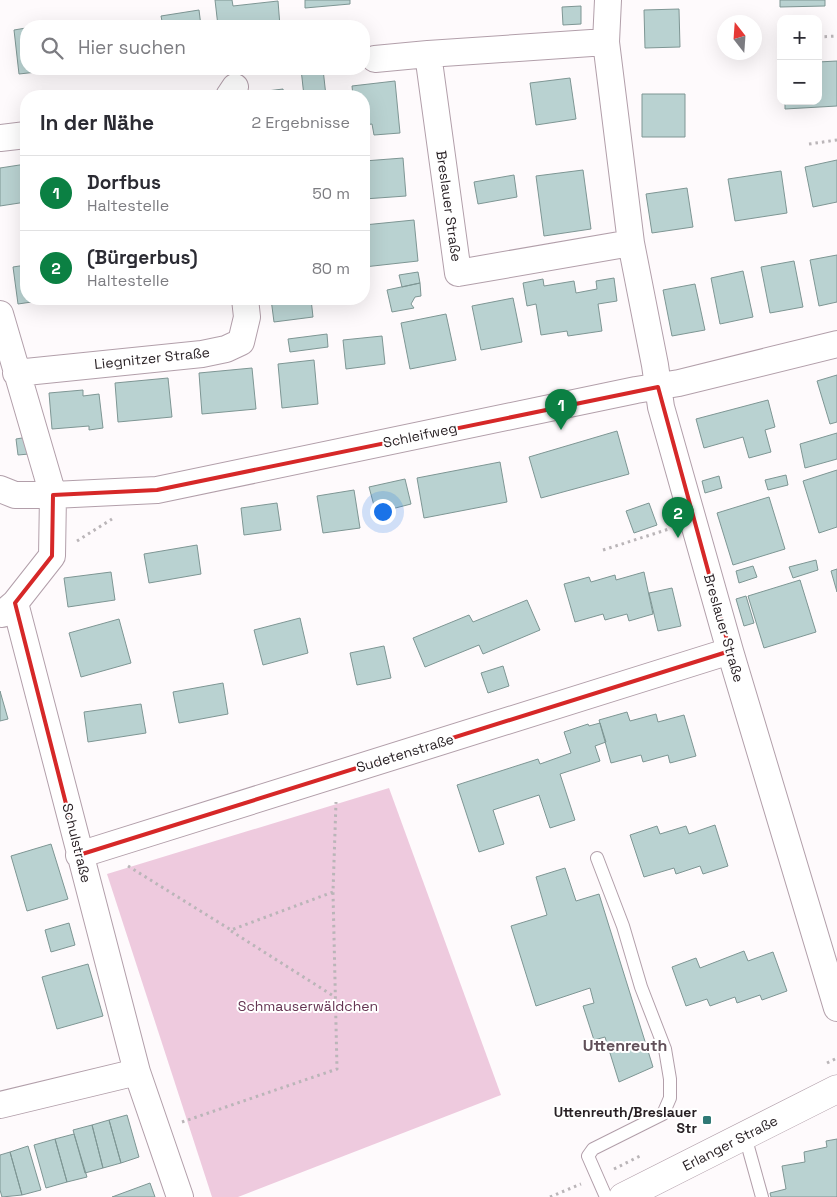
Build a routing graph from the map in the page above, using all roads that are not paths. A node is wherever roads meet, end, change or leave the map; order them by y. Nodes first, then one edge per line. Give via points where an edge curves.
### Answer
1 (608, 0) edge
2 (606, 42) junction
3 (428, 54) junction
4 (375, 59) dead end
5 (20, 136) edge
6 (0, 138) edge
7 (631, 243) junction
8 (246, 305) edge
9 (0, 314) edge
10 (837, 344) edge
11 (16, 373) junction
12 (658, 387) junction
13 (0, 489) edge
14 (54, 495) junction
15 (8, 609) edge
16 (730, 651) junction
17 (79, 855) junction
18 (597, 858) dead end
19 (837, 1008) edge
20 (137, 1072) junction
21 (837, 1089) edge
22 (0, 1105) edge
23 (745, 1136) junction
24 (180, 1197) edge
25 (606, 1197) edge
26 (623, 1197) edge
27 (762, 1197) edge

1 - 2 street, Breslauer Straße
2 - 3 street
2 - 7 street, Breslauer Straße
3 - 4 street
3 - 7 street, Breslauer Straße via 458,273
5 - 6 street
7 - 12 street, Breslauer Straße
8 - 11 street, Liegnitzer Straße via 247,317 241,342 226,349
9 - 11 street
10 - 12 street, Schleifweg
11 - 14 street
12 - 14 street, Schleifweg via 157,490
12 - 16 street, Breslauer Straße
13 - 14 street, Schleifweg via 15,495
14 - 15 street, Schulstraße via 52,556
15 - 17 street, Schulstraße
16 - 17 street, Sudetenstraße
16 - 19 street, Breslauer Straße
17 - 20 street, Schulstraße
18 - 25 lane via 665,1049 670,1079 670,1098 662,1114 593,1149 588,1156
20 - 22 street
20 - 24 street, Schulstraße
21 - 23 main road, Erlanger Straße
23 - 26 main road, Erlanger Straße
23 - 27 lane

